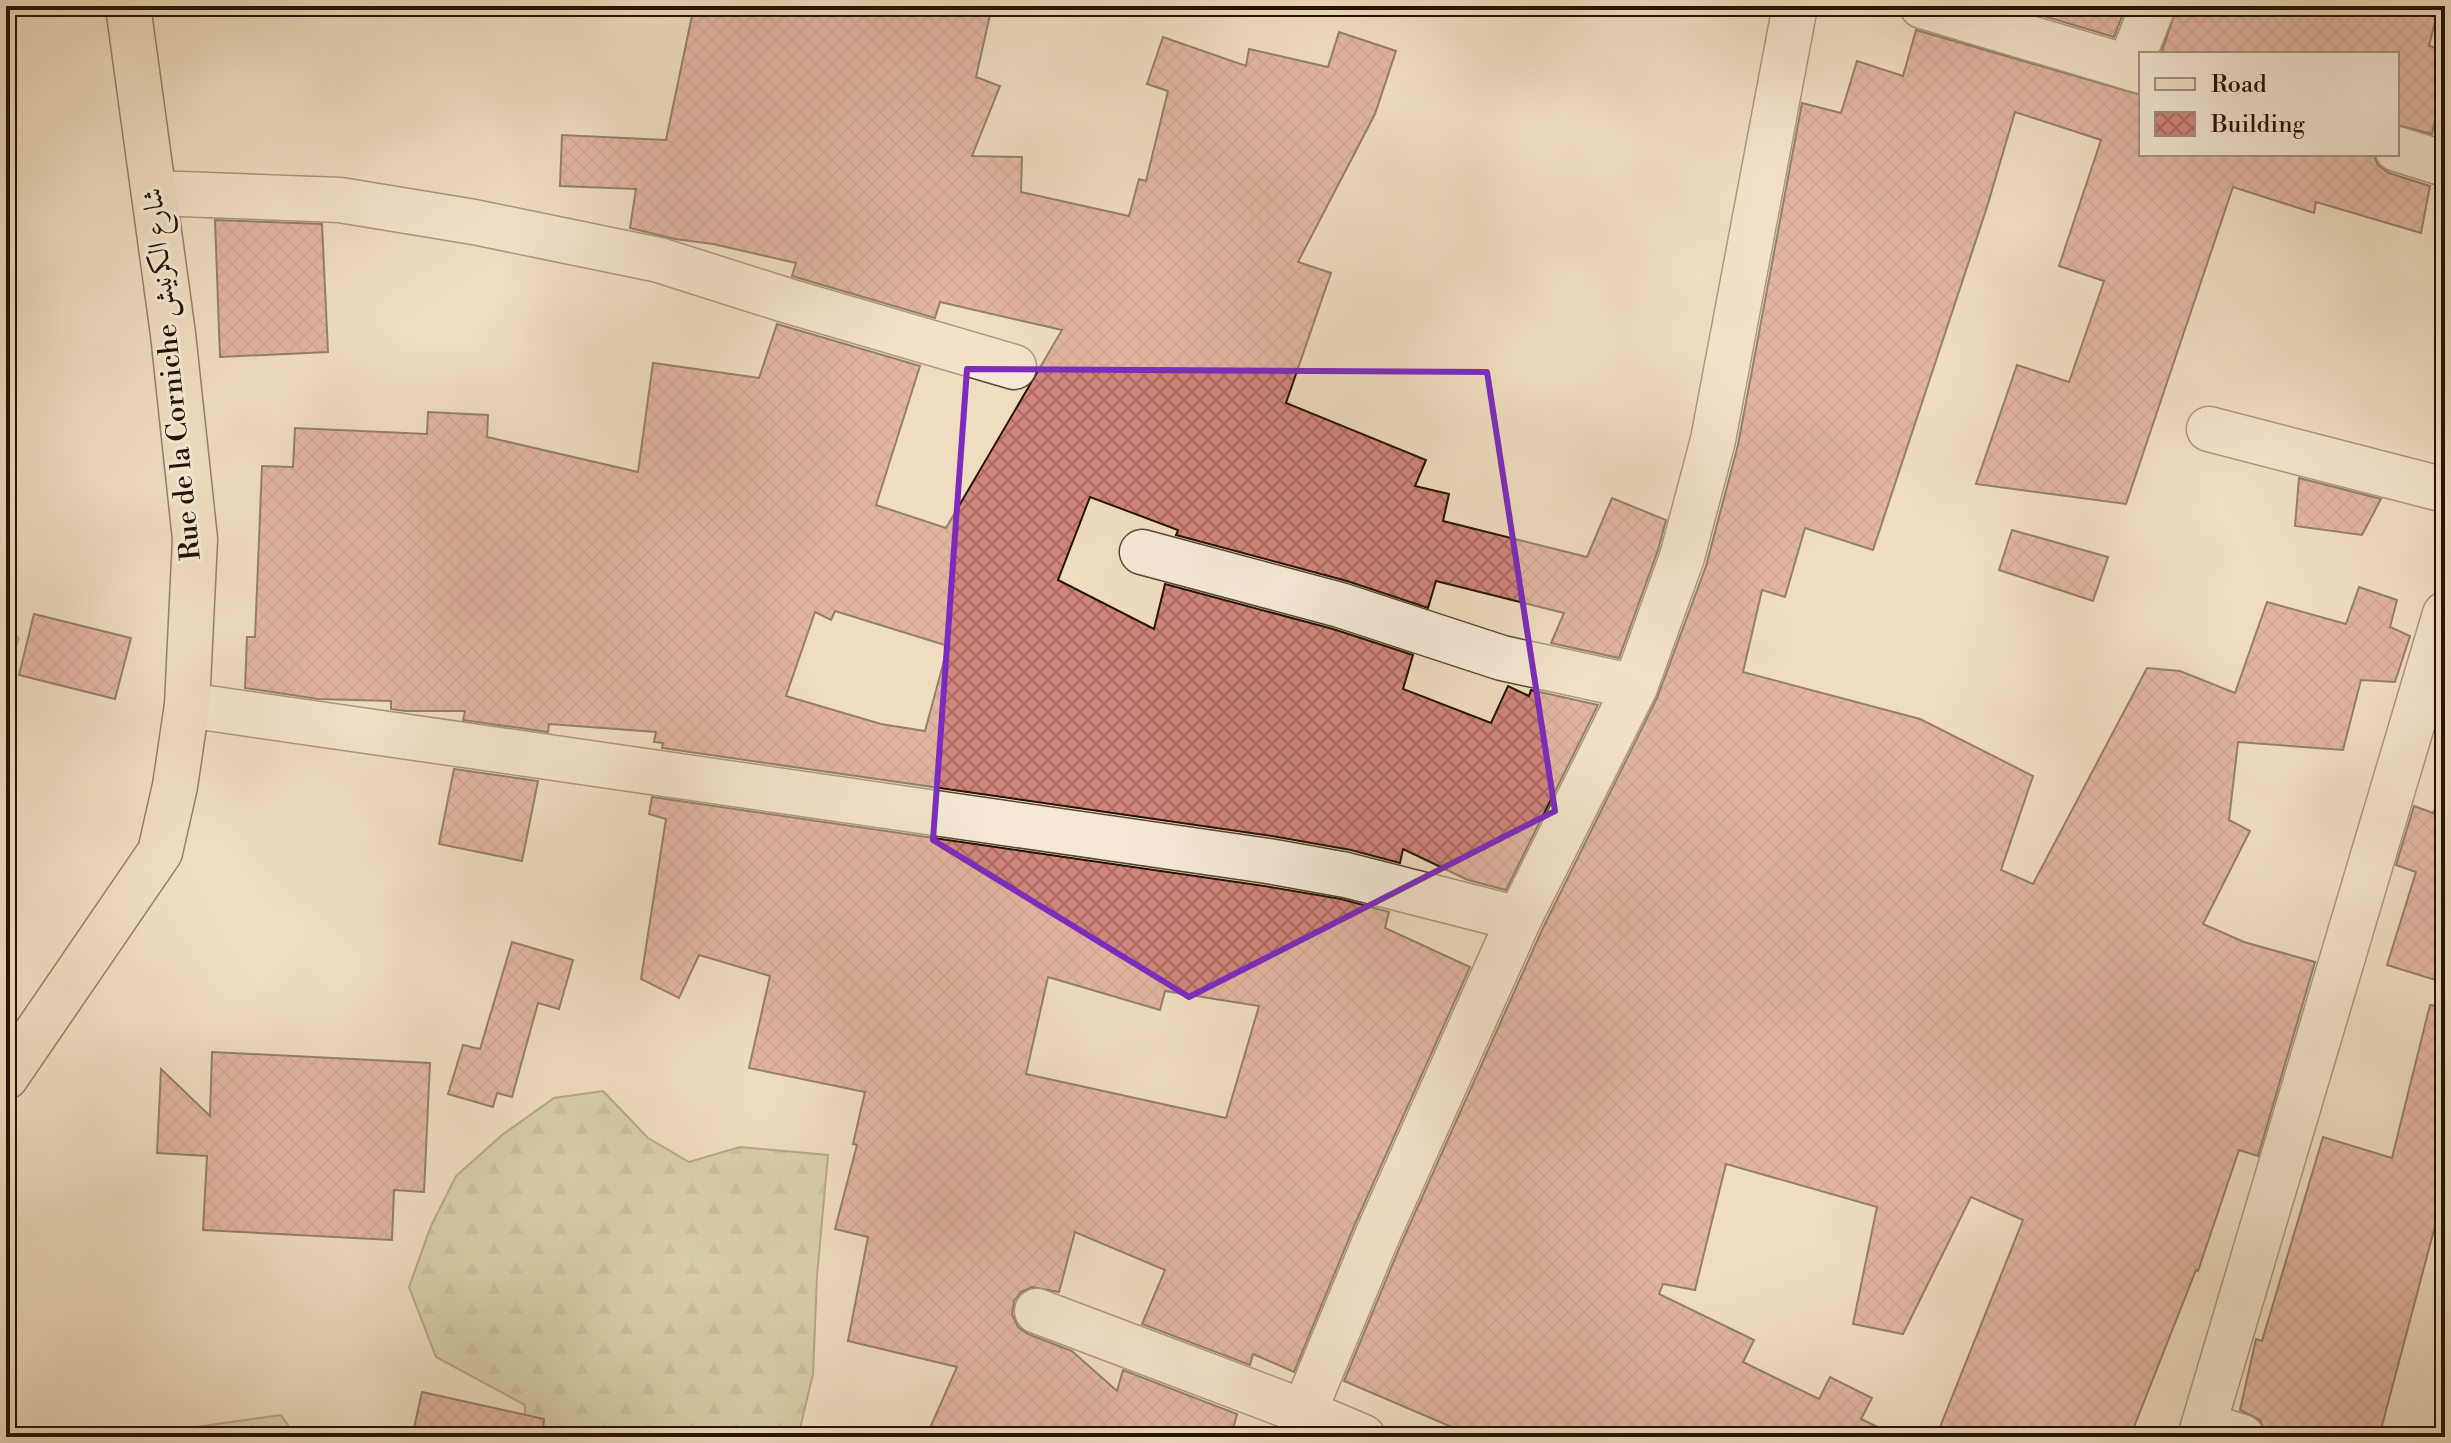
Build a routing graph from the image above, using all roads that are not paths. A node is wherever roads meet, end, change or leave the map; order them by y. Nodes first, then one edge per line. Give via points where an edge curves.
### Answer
1 (128, 6) edge
2 (1795, 6) edge
3 (1922, 6) edge
4 (2153, 6) edge
5 (2140, 52) edge
6 (2135, 69) edge
7 (2399, 150) edge
8 (2445, 164) edge
9 (154, 193) junction
10 (1014, 367) dead end
11 (2209, 429) dead end
12 (2445, 490) edge
13 (1142, 552) dead end
14 (2445, 614) edge
15 (1635, 687) junction
16 (187, 705) junction
17 (1519, 919) junction
18 (6, 1077) edge
19 (1037, 1311) dead end
20 (1304, 1412) junction
21 (2215, 1433) edge
22 (1363, 1437) edge

1 - 9 main road, Rue de la Corniche شارع الكرنيش
2 - 15 street via 1713,440 1682,557
3 - 6 street
4 - 5 street
7 - 8 street
9 - 10 street via 340,200 474,222 659,260
9 - 16 main road, Rue de la Corniche شارع الكرنيش via 195,539
11 - 12 street
13 - 15 street via 1340,605 1502,658
14 - 21 street
15 - 17 street
16 - 17 street via 1268,861
16 - 18 main road, Rue de la Corniche شارع الكرنيش via 160,852
17 - 20 street
19 - 20 street
20 - 22 street

